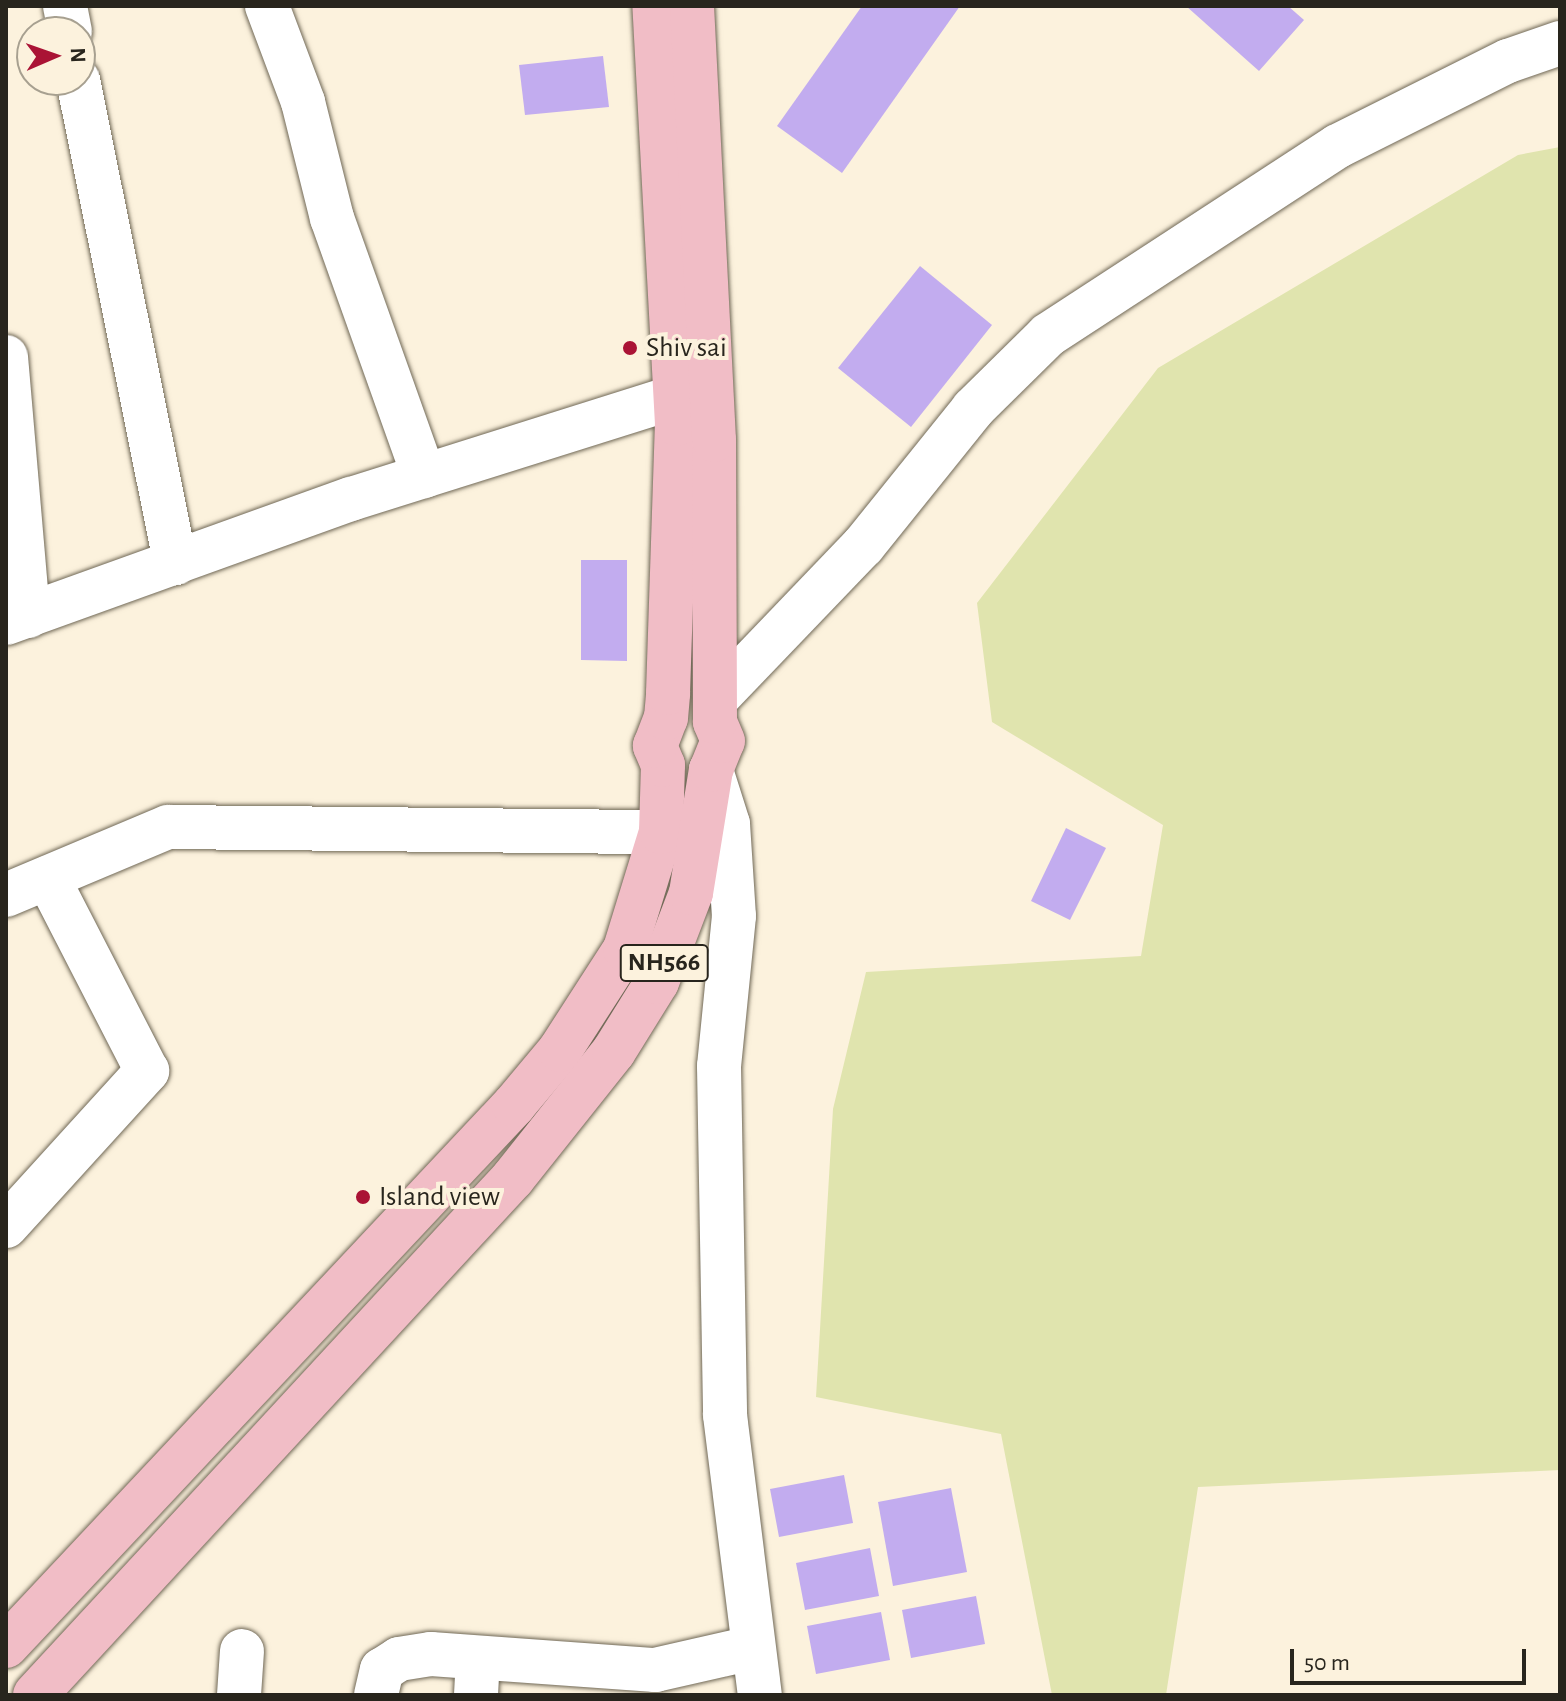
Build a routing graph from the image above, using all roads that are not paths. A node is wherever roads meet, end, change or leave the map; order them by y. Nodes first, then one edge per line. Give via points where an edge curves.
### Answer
1 (267, 6) edge
2 (654, 6) edge
3 (692, 6) edge
4 (1560, 43) edge
5 (81, 96) edge
6 (6, 357) edge
7 (675, 397) junction
8 (424, 476) junction
9 (175, 563) junction
10 (17, 619) edge
11 (716, 710) junction
12 (666, 718) junction
13 (663, 765) junction
14 (711, 770) junction
15 (661, 832) junction
16 (48, 878) junction
17 (6, 895) edge
18 (6, 1226) edge
19 (6, 1646) edge
20 (752, 1648) junction
21 (242, 1651) dead end
22 (477, 1677) edge
23 (35, 1695) edge
24 (239, 1695) edge
25 (376, 1695) edge
26 (760, 1695) edge

1 - 8 street via 303,102 332,218
2 - 7 highway, NH566
3 - 11 highway, NH566 via 714,440
4 - 11 street via 1508,61 1338,146 1048,335 973,409 863,546
5 - 9 street
6 - 10 street
7 - 8 street
7 - 12 highway, NH566
8 - 9 street
9 - 10 street
11 - 12 highway via 687,709
11 - 14 highway, NH566 via 723,741
12 - 13 highway, NH566 via 655,746
13 - 14 highway via 681,776
13 - 15 highway, NH566
14 - 20 street via 728,824 734,916 719,1066 725,1400
14 - 23 highway, NH566 via 691,893 657,982 614,1051 492,1202
15 - 16 street via 168,827
15 - 19 highway, NH566 via 625,949 560,1050 415,1212
16 - 17 street
16 - 18 street via 147,1071
20 - 22 street via 655,1670
20 - 26 street
21 - 24 street
22 - 25 street via 431,1654 399,1659 382,1670

